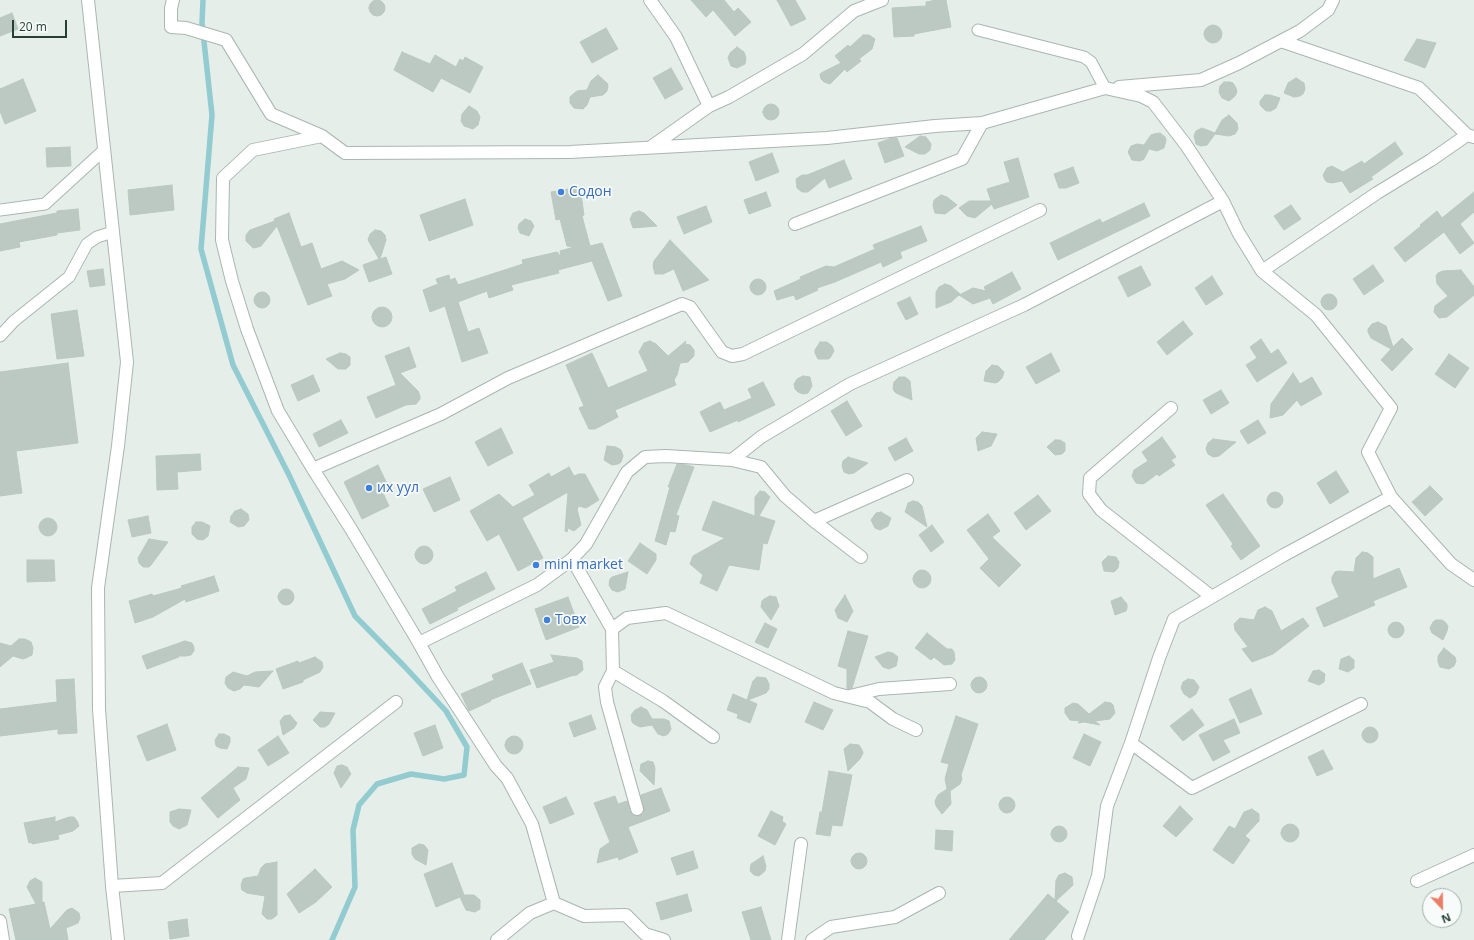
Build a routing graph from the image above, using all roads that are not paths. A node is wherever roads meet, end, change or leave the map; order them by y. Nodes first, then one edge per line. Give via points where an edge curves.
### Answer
1 (88, 0) edge
2 (174, 0) edge
3 (650, 0) edge
4 (882, 0) edge
5 (1333, 0) edge
6 (978, 30) dead end
7 (1281, 41) junction
8 (1105, 88) junction
9 (709, 106) junction
10 (982, 123) junction
11 (322, 136) junction
12 (1471, 136) edge
13 (651, 147) junction
14 (104, 150) junction
15 (1223, 201) junction
16 (0, 210) edge
17 (1040, 210) dead end
18 (795, 224) dead end
19 (113, 232) junction
20 (1262, 271) junction
21 (0, 336) edge
22 (1171, 408) dead end
23 (732, 460) junction
24 (312, 469) junction
25 (907, 480) dead end
26 (1391, 497) junction
27 (814, 521) junction
28 (860, 557) dead end
29 (572, 559) junction
30 (1474, 580) edge
31 (1212, 597) junction
32 (612, 629) junction
33 (419, 643) junction
34 (613, 671) junction
35 (950, 684) dead end
36 (849, 696) junction
37 (396, 702) dead end
38 (1361, 704) dead end
39 (916, 730) dead end
40 (713, 737) dead end
41 (1131, 743) junction
42 (637, 809) dead end
43 (801, 844) dead end
44 (1474, 855) edge
45 (1417, 881) dead end
46 (112, 886) junction
47 (938, 894) dead end
48 (554, 903) junction
49 (0, 921) edge
50 (1078, 936) dead end
51 (3, 940) edge
52 (118, 940) edge
53 (497, 940) edge
54 (664, 940) edge
55 (788, 940) edge
56 (812, 940) edge

1 - 14 street
2 - 11 street via 171,8 171,27 186,28 226,40 271,114
3 - 9 street via 676,37
4 - 9 street via 854,11 803,54
5 - 7 street via 1328,10 1300,32
6 - 8 lane via 1084,57 1091,62
7 - 8 street via 1201,80
7 - 12 street via 1419,88
8 - 10 street
8 - 15 street via 1141,96 1153,102 1186,145
9 - 13 street
10 - 13 street via 827,138
10 - 18 street via 962,159
11 - 13 street via 345,153 570,152
11 - 24 street via 253,150 223,178 222,240 232,281 278,411
12 - 20 street via 1377,193
14 - 16 lane via 45,204
14 - 19 street
15 - 20 street
15 - 23 street via 1024,305 850,384 761,438
17 - 24 street via 743,354 732,356 722,352 690,307 682,304 508,378 442,414
19 - 21 lane via 96,237 86,244 69,277 14,321
19 - 46 street via 128,362 98,588 99,709
20 - 26 street via 1316,314 1391,408 1368,452
22 - 31 street via 1090,478 1089,494 1101,510
23 - 27 street via 761,467 785,496
23 - 29 street via 645,457 627,472 586,544
24 - 33 street
25 - 27 street
26 - 30 street via 1451,564
26 - 31 street
27 - 28 street
29 - 32 street
29 - 33 street via 537,585
31 - 41 street via 1174,619
32 - 34 street
32 - 36 street via 627,618 666,613 834,693
33 - 48 street via 442,684 506,778 532,824
34 - 40 street via 663,701
34 - 42 street via 605,687 607,702
35 - 36 street via 879,689
36 - 39 street via 870,702 893,719
37 - 46 street via 162,883
38 - 41 street via 1192,788
41 - 50 street via 1107,806 1098,876
43 - 55 street
44 - 45 street
46 - 52 street
47 - 56 street via 895,917 831,927
48 - 53 street via 530,913
48 - 54 street via 584,916 626,915 645,934
49 - 51 street

